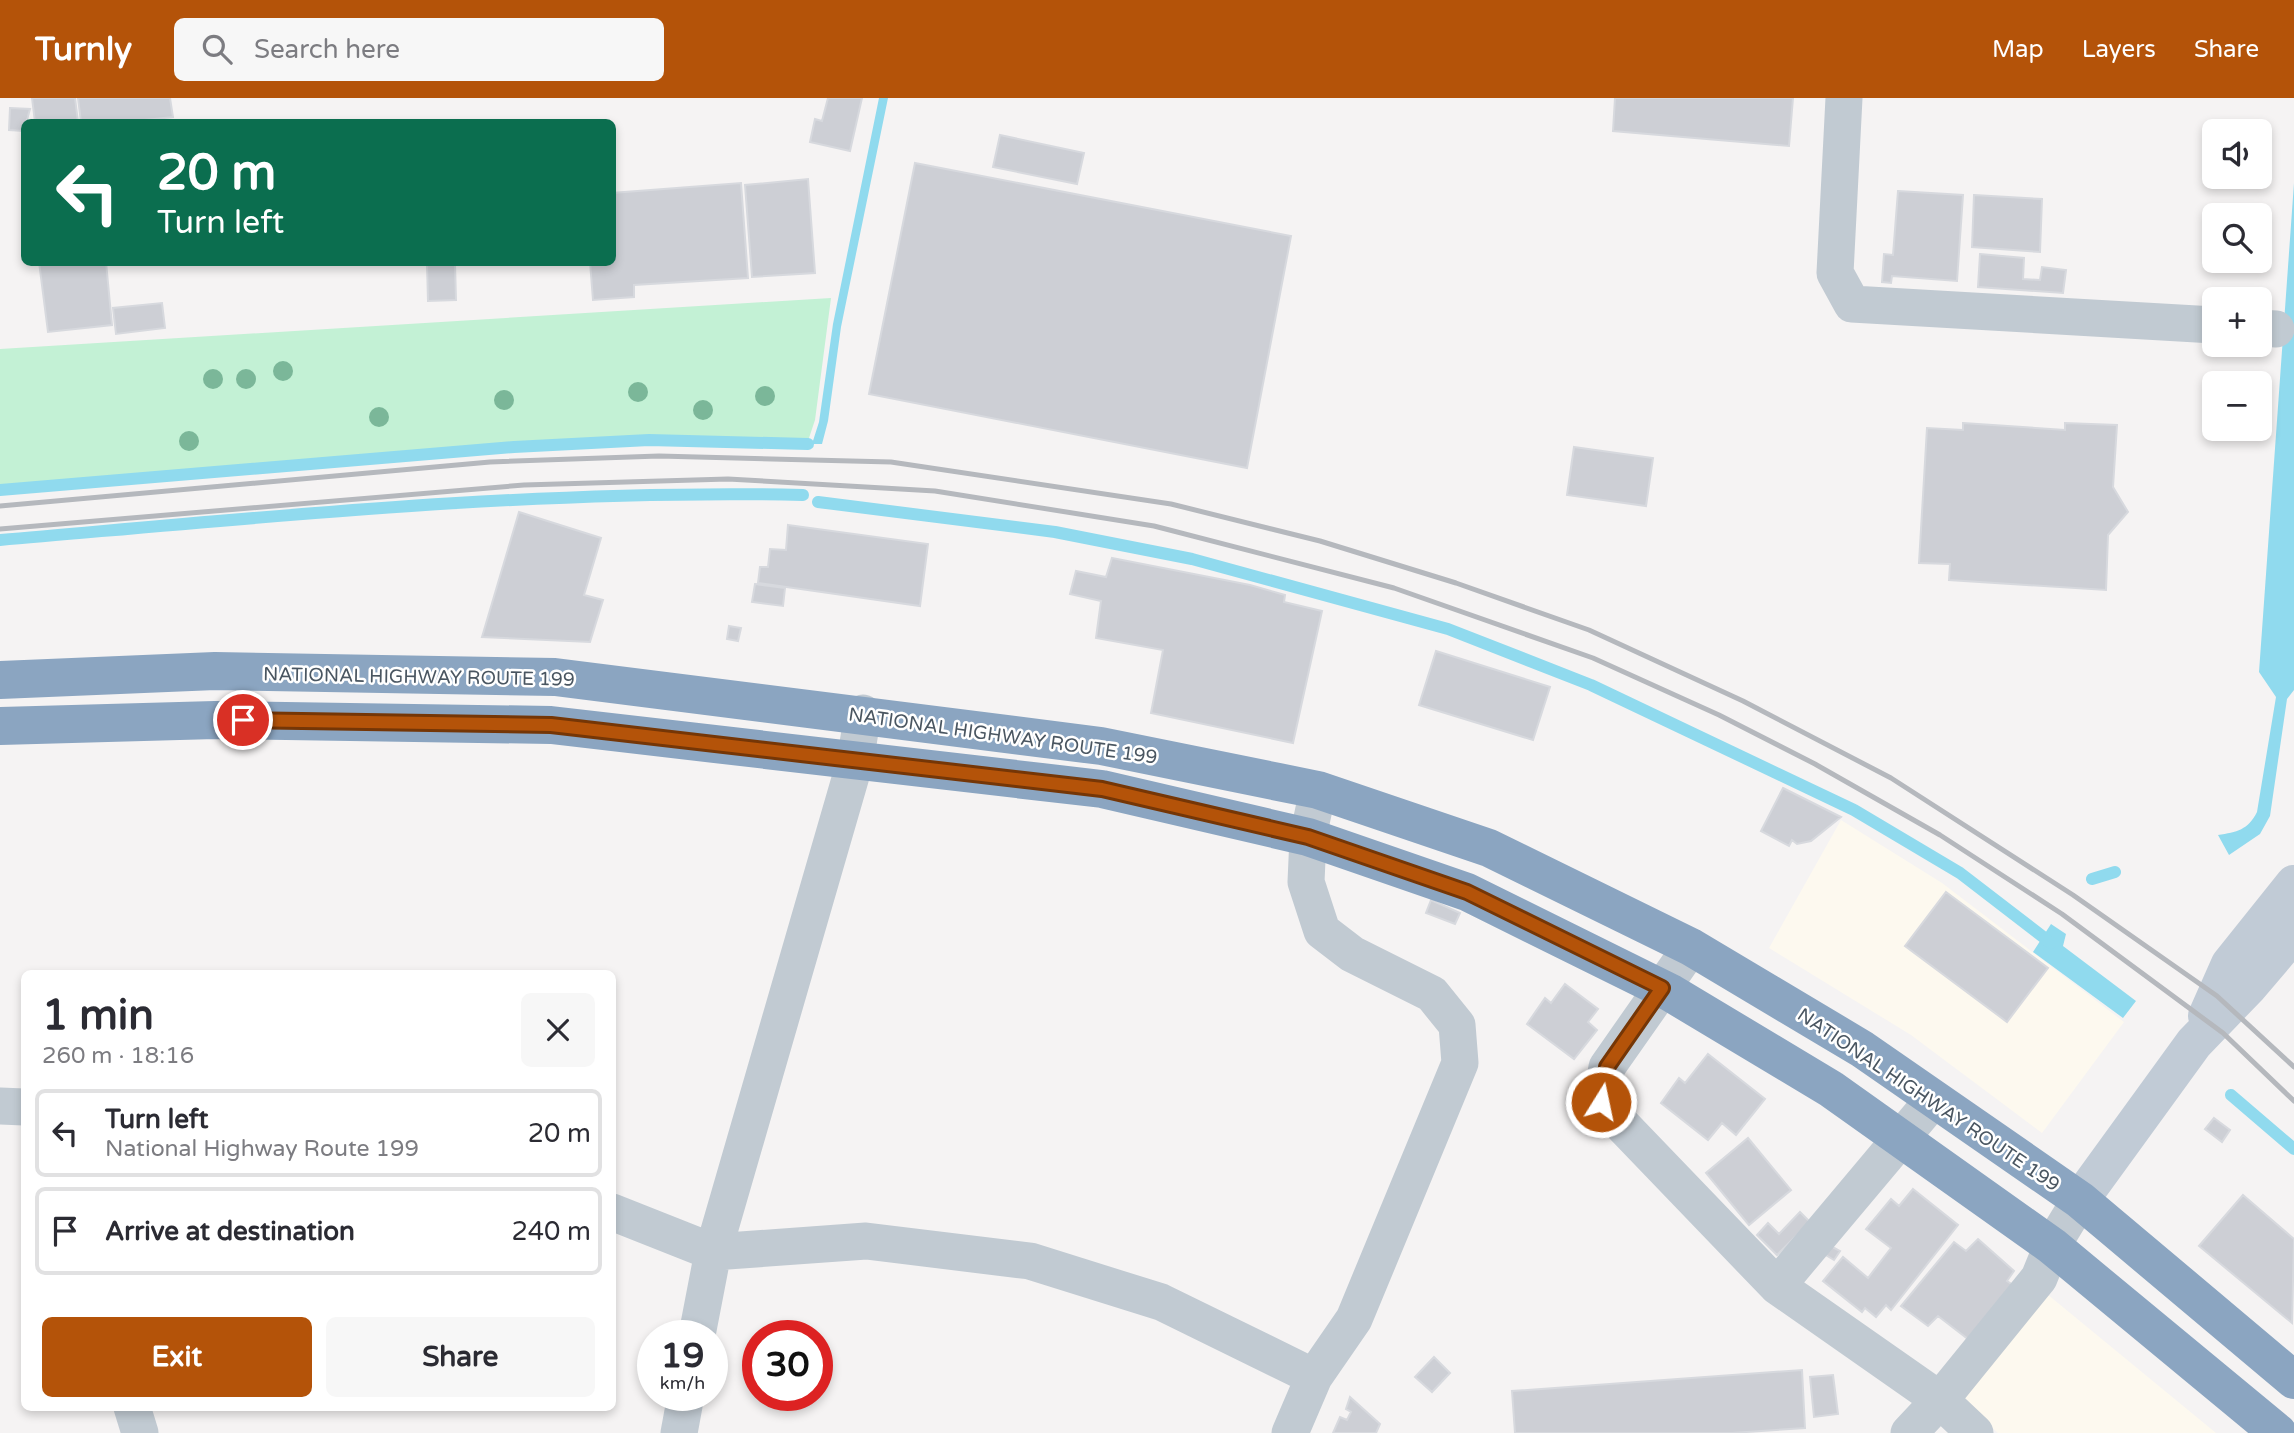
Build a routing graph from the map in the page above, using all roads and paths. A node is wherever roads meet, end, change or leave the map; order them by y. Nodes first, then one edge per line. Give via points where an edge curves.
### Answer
1 (1844, 98) edge
2 (2202, 325) edge
3 (0, 680) edge
4 (863, 713) junction
5 (0, 726) edge
6 (855, 762) junction
7 (1318, 790) junction
8 (1308, 837) junction
9 (2294, 884) edge
10 (2294, 933) edge
11 (1690, 947) junction
12 (1662, 988) junction
13 (2194, 1043) junction
14 (1934, 1099) junction
15 (0, 1106) edge
16 (21, 1107) edge
17 (1900, 1138) junction
18 (2080, 1200) junction
19 (616, 1214) edge
20 (2052, 1246) junction
21 (713, 1252) junction
22 (1777, 1286) junction
23 (700, 1320) edge
24 (1314, 1377) junction
25 (2294, 1380) edge
26 (1941, 1400) junction
27 (133, 1411) edge
28 (683, 1411) edge
29 (140, 1433) edge
30 (679, 1433) edge
31 (1290, 1433) edge
32 (1909, 1433) edge
33 (1975, 1433) edge
34 (2278, 1433) edge

1 - 2 street via 1835,273 1852,304
3 - 4 highway, NATIONAL HIGHWAY ROUTE 199 via 215,671 555,677
4 - 6 street
4 - 7 highway, NATIONAL HIGHWAY ROUTE 199 via 1101,746
5 - 6 highway, NATIONAL HIGHWAY ROUTE 199 via 215,720 551,725
6 - 8 highway, NATIONAL HIGHWAY ROUTE 199 via 1102,789
6 - 21 street
7 - 8 street
7 - 11 highway, NATIONAL HIGHWAY ROUTE 199 via 1489,848
8 - 12 highway, NATIONAL HIGHWAY ROUTE 199 via 1467,892
8 - 24 street via 1306,882 1322,931 1352,954 1433,994 1457,1025 1460,1063 1354,1319
9 - 13 street via 2230,964
10 - 13 street
11 - 12 street
11 - 14 highway, NATIONAL HIGHWAY ROUTE 199 via 1862,1049
12 - 17 highway, NATIONAL HIGHWAY ROUTE 199 via 1831,1089
12 - 22 street via 1607,1067 1601,1102
13 - 18 street
14 - 17 street
14 - 18 highway, NATIONAL HIGHWAY ROUTE 199
15 - 16 street
17 - 20 highway, NATIONAL HIGHWAY ROUTE 199
17 - 22 street
18 - 20 street
18 - 25 highway, NATIONAL HIGHWAY ROUTE 199
19 - 21 street
20 - 26 street via 2039,1278
20 - 34 highway, NATIONAL HIGHWAY ROUTE 199
21 - 23 street
21 - 24 street via 866,1241 1030,1261 1161,1302
22 - 26 street
24 - 31 street
26 - 32 street
26 - 33 street
27 - 29 street
28 - 30 street

